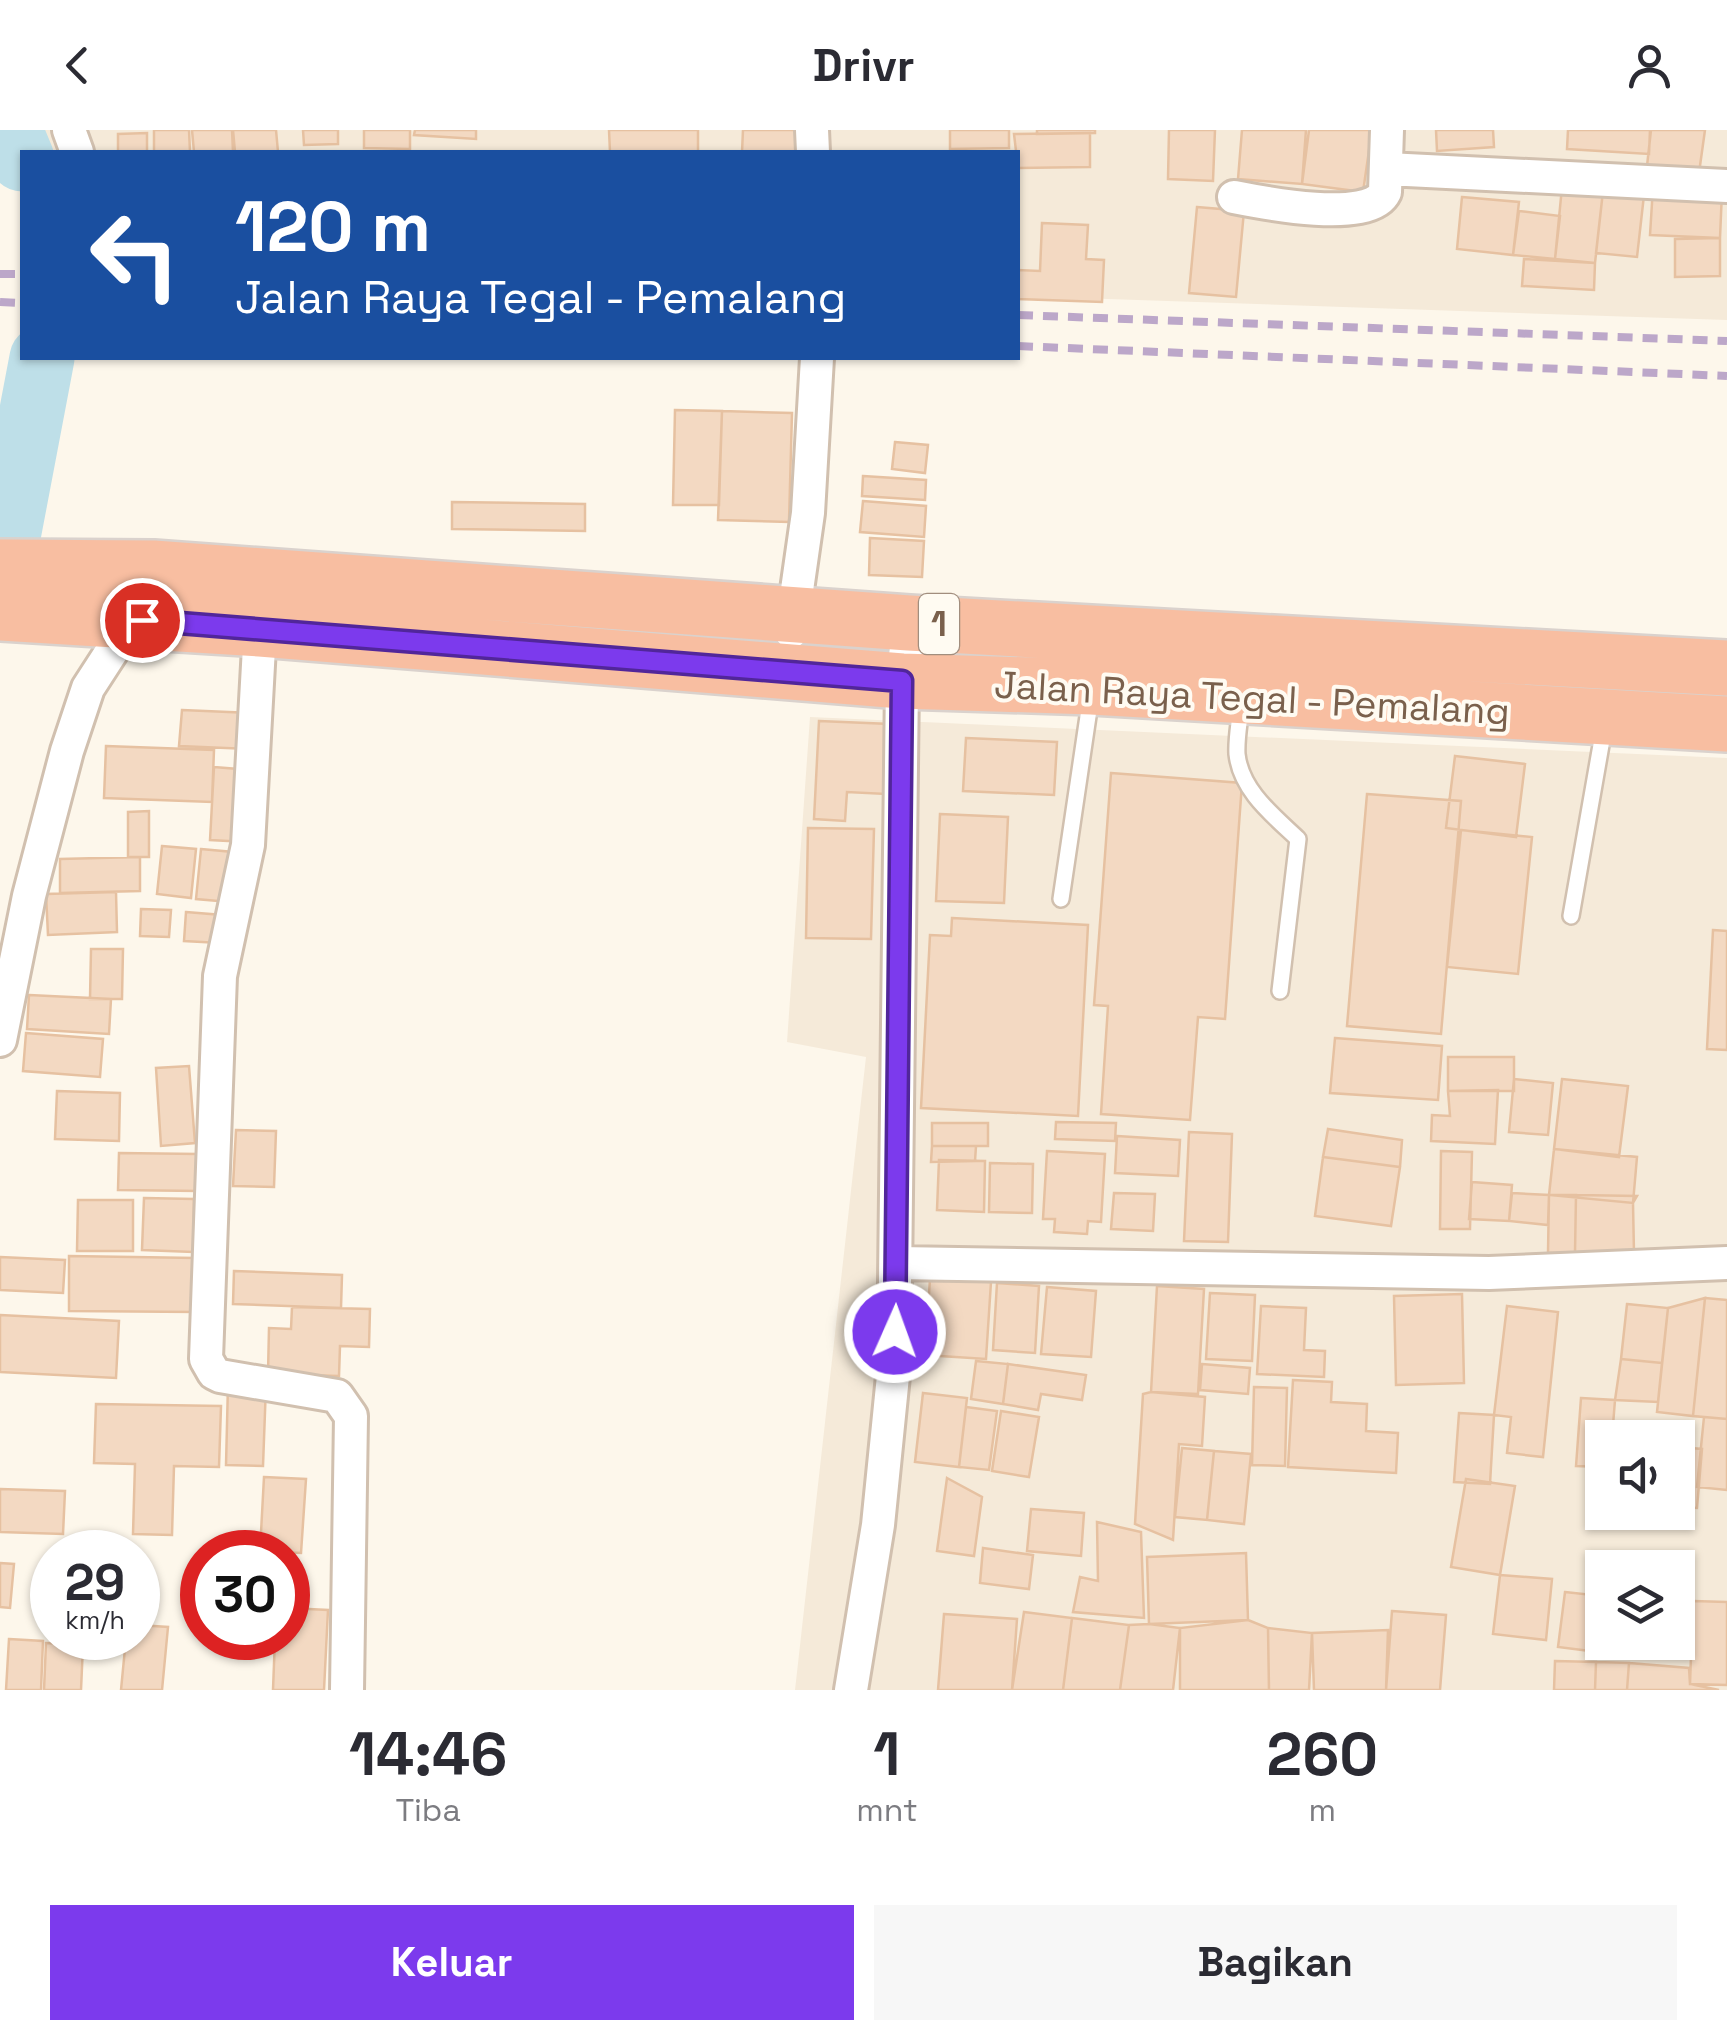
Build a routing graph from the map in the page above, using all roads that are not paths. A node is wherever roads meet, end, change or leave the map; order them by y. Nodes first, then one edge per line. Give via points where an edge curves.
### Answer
1 (1387, 130) edge
2 (1386, 169) junction
3 (1727, 186) edge
4 (1234, 198) dead end
5 (817, 360) edge
6 (0, 567) edge
7 (0, 613) edge
8 (794, 614) junction
9 (131, 620) junction
10 (909, 623) junction
11 (260, 629) junction
12 (1609, 660) junction
13 (1727, 668) edge
14 (785, 671) junction
15 (902, 681) junction
16 (1092, 688) junction
17 (1242, 696) junction
18 (1606, 716) junction
19 (1727, 724) edge
20 (1061, 899) dead end
21 (1571, 916) dead end
22 (1280, 991) dead end
23 (0, 1040) edge
24 (898, 1263) junction
25 (1727, 1263) edge
26 (347, 1690) edge
27 (851, 1690) edge

1 - 2 street
2 - 3 street
2 - 4 street via 1382,200 1369,208 1290,208
5 - 8 street
6 - 8 highway, Jalan Raya Tegal - Pemalang / 1 via 153,568
7 - 9 highway, Jalan Raya Tegal - Pemalang / 1
8 - 10 highway, Jalan Raya Tegal - Pemalang / 1
8 - 14 street
9 - 11 highway, Jalan Raya Tegal - Pemalang / 1
9 - 23 street via 88,688 67,751
10 - 12 highway, Jalan Raya Tegal - Pemalang / 1
10 - 15 street
11 - 14 highway, Jalan Raya Tegal - Pemalang / 1
11 - 26 street via 248,845 220,976 206,1359 220,1376 337,1396 352,1416
12 - 13 highway, Jalan Raya Tegal - Pemalang / 1
12 - 18 highway
14 - 15 highway, Jalan Raya Tegal - Pemalang / 1
15 - 16 highway, Jalan Raya Tegal - Pemalang / 1
15 - 24 street
16 - 17 highway, Jalan Raya Tegal - Pemalang / 1
16 - 20 lane
17 - 18 highway, Jalan Raya Tegal - Pemalang / 1
17 - 22 lane via 1242,771 1265,810 1298,839
18 - 19 highway, Jalan Raya Tegal - Pemalang / 1
18 - 21 lane
24 - 25 street via 1489,1273
24 - 27 street via 878,1525

